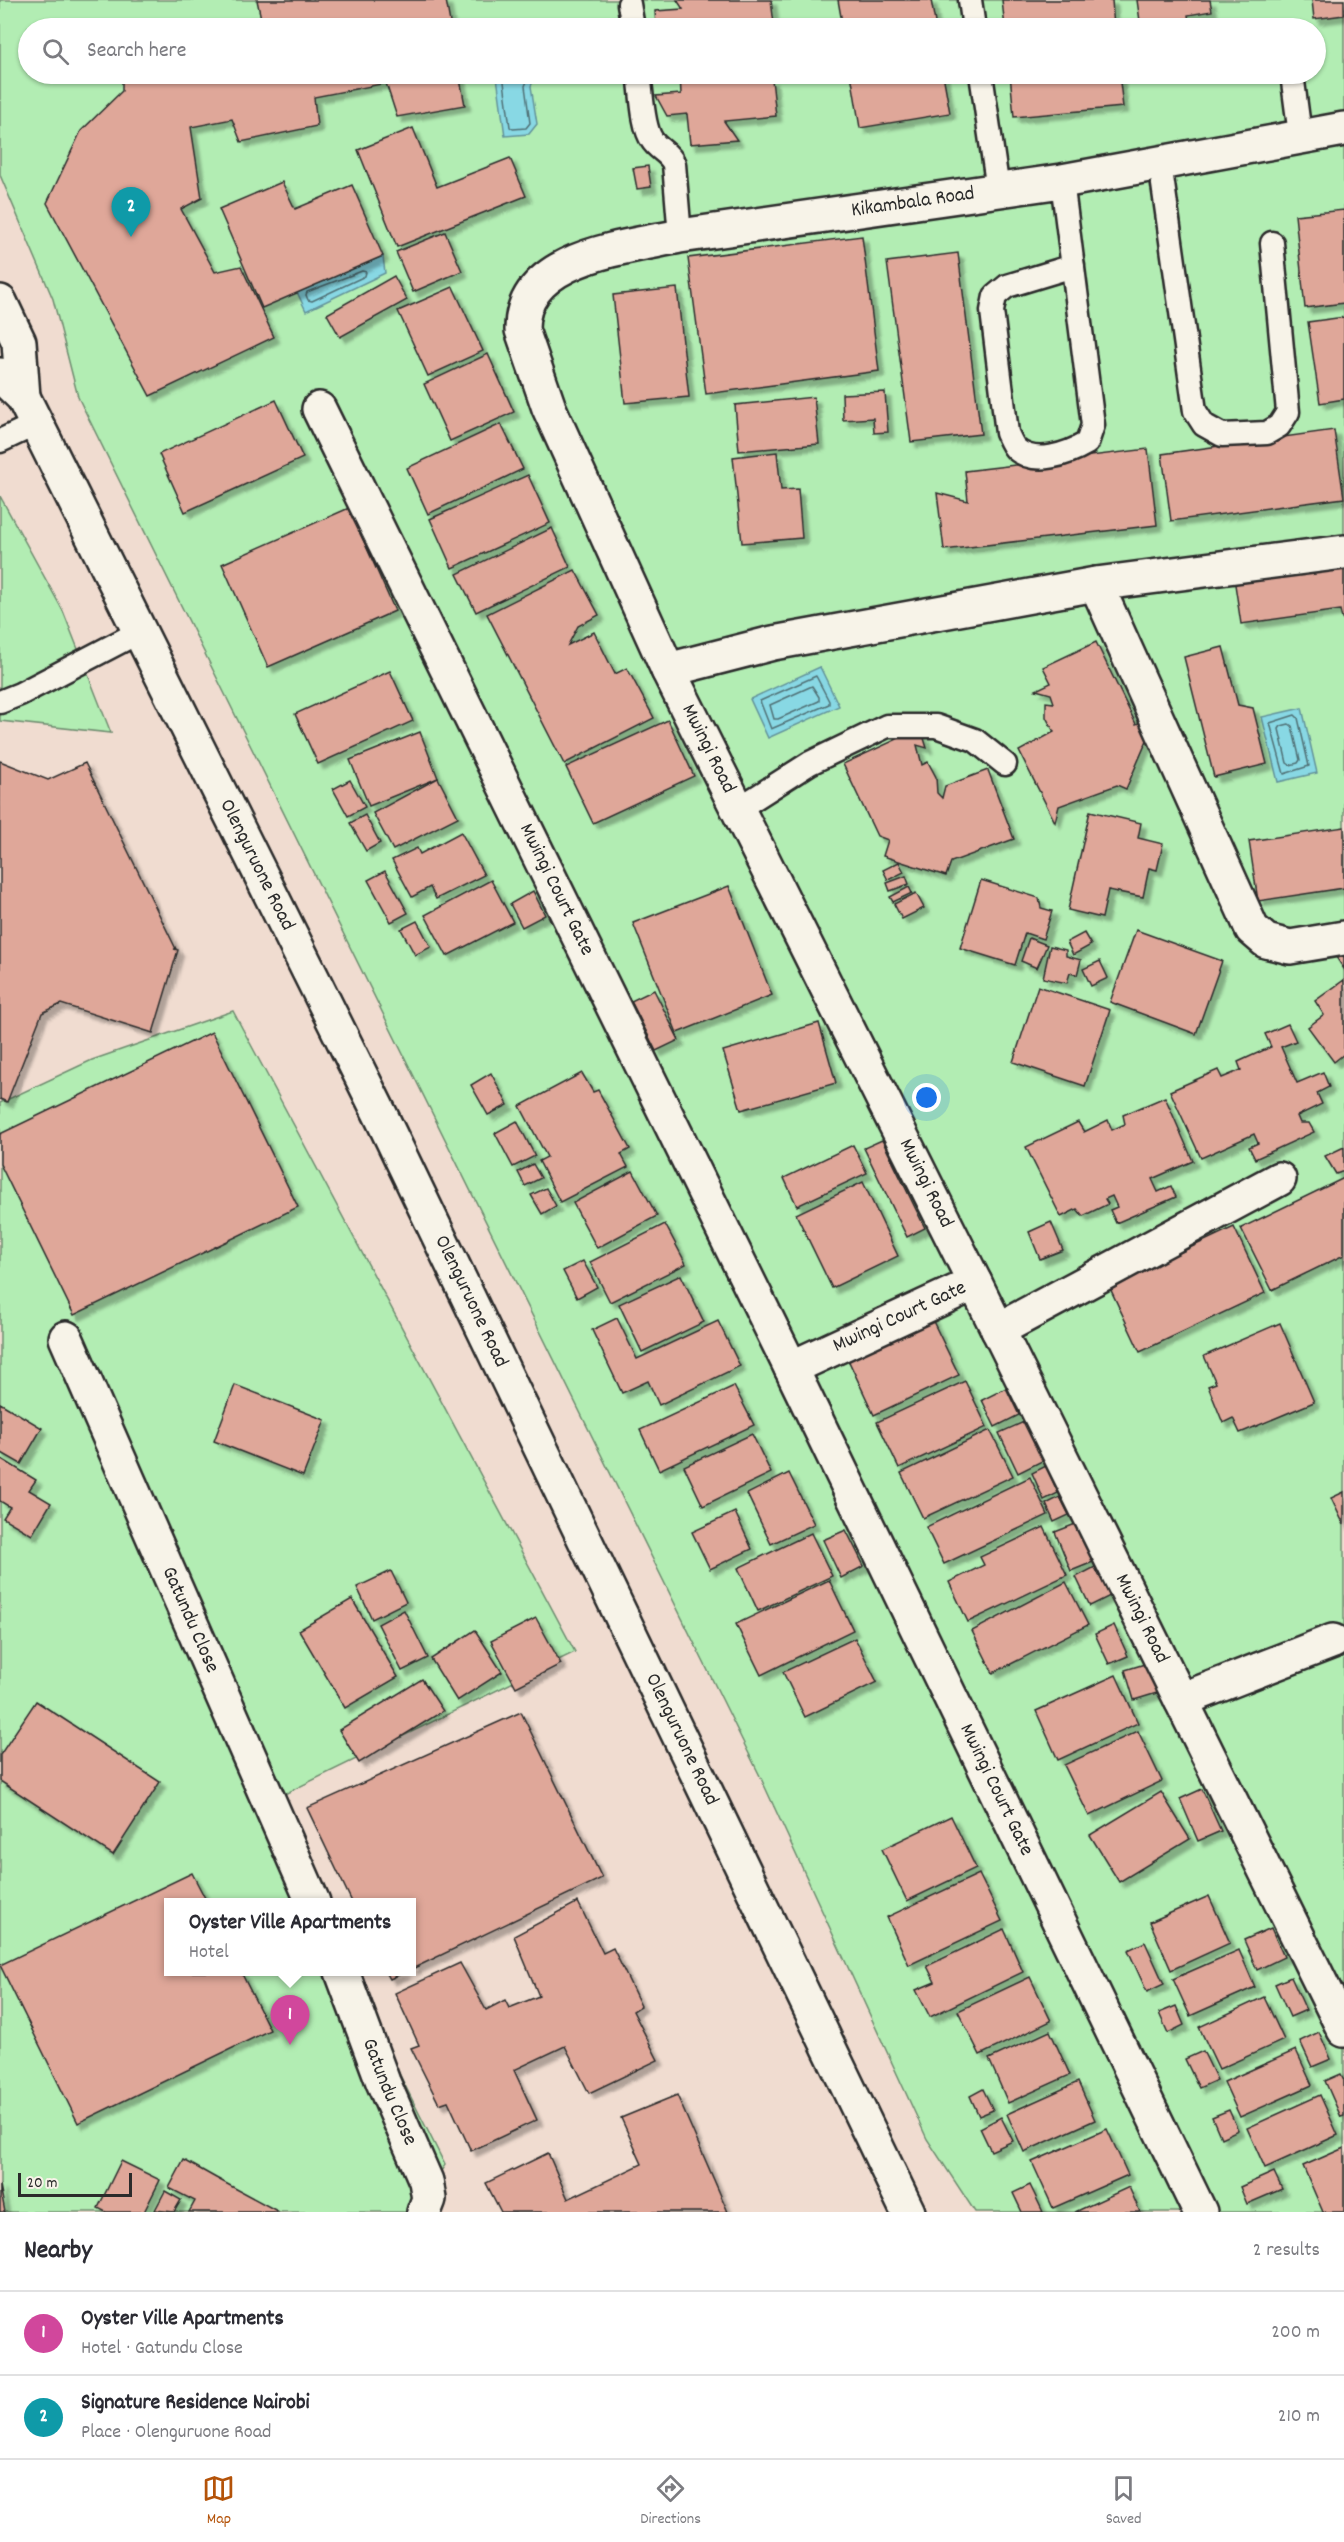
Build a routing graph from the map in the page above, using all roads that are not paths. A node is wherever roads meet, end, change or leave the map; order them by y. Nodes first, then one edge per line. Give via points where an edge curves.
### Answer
1 (970, 0) edge
2 (629, 4) dead end
3 (631, 18) edge
4 (973, 18) edge
5 (641, 84) edge
6 (982, 84) edge
7 (1293, 84) edge
8 (1344, 129) edge
9 (1300, 135) junction
10 (1160, 164) junction
11 (1062, 181) junction
12 (998, 190) junction
13 (680, 236) junction
14 (1272, 243) dead end
15 (1073, 266) junction
16 (0, 302) edge
17 (522, 330) joint
18 (20, 399) edge
19 (319, 409) dead end
20 (0, 441) edge
21 (1344, 552) edge
22 (1096, 584) junction
23 (139, 632) junction
24 (668, 670) junction
25 (0, 702) edge
26 (1005, 764) dead end
27 (738, 809) junction
28 (1344, 938) edge
29 (1279, 1179) dead end
30 (975, 1283) junction
31 (998, 1330) junction
32 (66, 1338) dead end
33 (791, 1368) junction
34 (1332, 1641) dead end
35 (1181, 1700) junction
36 (311, 1898) edge
37 (344, 1976) edge
38 (1344, 2030) edge
39 (424, 2212) edge
40 (907, 2212) edge
41 (1200, 2212) edge

1 - 4 lane
2 - 3 lane
5 - 13 lane via 648,132 674,164
6 - 12 lane
7 - 9 lane
8 - 9 street, Kikambala Road
9 - 10 street, Kikambala Road
10 - 11 street, Kikambala Road
10 - 14 lane via 1196,411 1204,425 1222,435 1267,432 1279,426 1288,412
11 - 12 street, Kikambala Road
11 - 15 lane
12 - 13 street, Kikambala Road
13 - 17 street, Kikambala Road via 569,264 551,273 528,297
15 - 15 lane via 1093,425 1087,443 1070,453 1033,458 1016,449 1007,433 992,311 995,296 1007,286
16 - 18 street, Olenguruone Road via 19,342
17 - 24 street, Mwingi Road via 549,408
18 - 20 lane
18 - 23 street, Olenguruone Road
19 - 33 street, Mwingi Court Gate
21 - 22 street
22 - 24 street via 773,642
22 - 28 street via 1252,929 1266,941 1290,947
23 - 25 lane
23 - 40 street, Olenguruone Road via 381,1116
24 - 27 street, Mwingi Road
26 - 27 lane via 975,740 936,726 887,726 810,763
27 - 30 street, Mwingi Road
29 - 31 street
30 - 31 street, Mwingi Road
30 - 33 street, Mwingi Court Gate
31 - 35 street, Mwingi Road
32 - 36 street, Gatundu Close
33 - 41 street, Mwingi Court Gate
34 - 35 street
35 - 38 street, Mwingi Road
37 - 39 street, Gatundu Close via 383,2082 426,2181 429,2199

